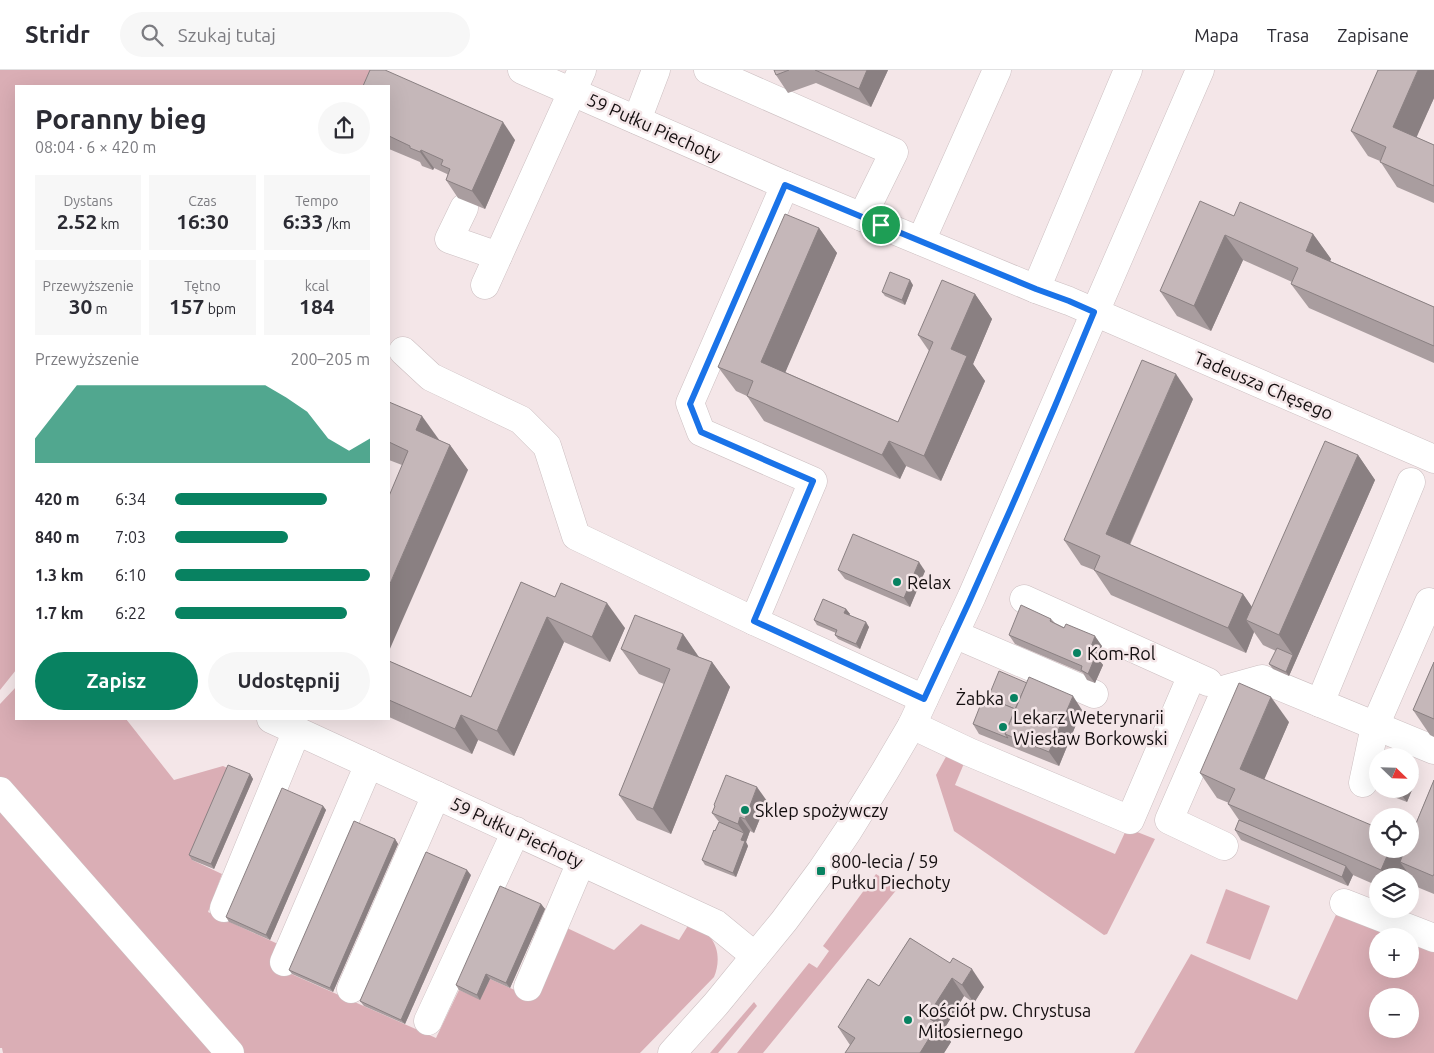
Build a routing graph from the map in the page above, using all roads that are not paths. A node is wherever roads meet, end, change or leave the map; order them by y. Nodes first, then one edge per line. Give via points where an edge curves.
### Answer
1 (522, 70) edge
2 (656, 70) edge
3 (708, 70) edge
4 (997, 70) edge
5 (1128, 70) edge
6 (1200, 70) edge
7 (577, 81) edge
8 (637, 120) junction
9 (785, 185) junction
10 (464, 208) edge
11 (862, 217) junction
12 (921, 241) junction
13 (498, 256) junction
14 (485, 284) dead end
15 (1036, 289) junction
16 (1094, 312) junction
17 (404, 351) dead end
18 (1434, 459) edge
19 (1410, 482) dead end
20 (1024, 600) dead end
21 (1429, 602) dead end
22 (754, 621) junction
23 (954, 634) junction
24 (1192, 675) junction
25 (1226, 689) junction
26 (1094, 694) dead end
27 (924, 699) junction
28 (1320, 703) junction
29 (273, 720) edge
30 (912, 725) junction
31 (1375, 726) junction
32 (297, 730) junction
33 (1434, 750) edge
34 (369, 764) junction
35 (1363, 783) dead end
36 (0, 791) edge
37 (436, 795) junction
38 (516, 831) junction
39 (1224, 846) dead end
40 (581, 862) junction
41 (1344, 903) dead end
42 (224, 908) dead end
43 (1434, 938) edge
44 (755, 956) junction
45 (284, 962) dead end
46 (528, 987) dead end
47 (351, 989) dead end
48 (428, 1021) dead end
49 (230, 1053) edge
50 (672, 1053) edge

1 - 7 street, 59 Pułku Piechoty
2 - 8 street
3 - 11 street via 894,152
4 - 12 street
5 - 15 street
6 - 16 street
7 - 8 street, 59 Pułku Piechoty
7 - 13 street
8 - 9 street, 59 Pułku Piechoty
9 - 11 street, 59 Pułku Piechoty
9 - 22 street via 690,404 701,432 813,481
10 - 13 street via 449,239
11 - 12 street, 59 Pułku Piechoty
12 - 15 street, 59 Pułku Piechoty
13 - 14 street
15 - 16 street, Tadeusza Chęsego
16 - 18 street, Tadeusza Chęsego
16 - 23 street
17 - 22 street via 431,377 521,420 547,446 576,536
19 - 28 street
20 - 24 street
21 - 31 street
22 - 27 street
23 - 26 street
23 - 27 street
24 - 25 street
24 - 30 street via 1130,820
25 - 28 street via 1262,679
25 - 39 street via 1169,820
27 - 30 street
28 - 31 street
29 - 32 street, 59 Pułku Piechoty
30 - 44 street via 821,871
31 - 33 street
31 - 35 street
32 - 34 street, 59 Pułku Piechoty
32 - 42 street
34 - 37 street, 59 Pułku Piechoty
34 - 45 street
36 - 49 street
37 - 38 street, 59 Pułku Piechoty
37 - 47 street
38 - 40 street, 59 Pułku Piechoty
38 - 48 street
40 - 44 street, 59 Pułku Piechoty via 716,924
40 - 46 street
41 - 43 street
44 - 50 street

